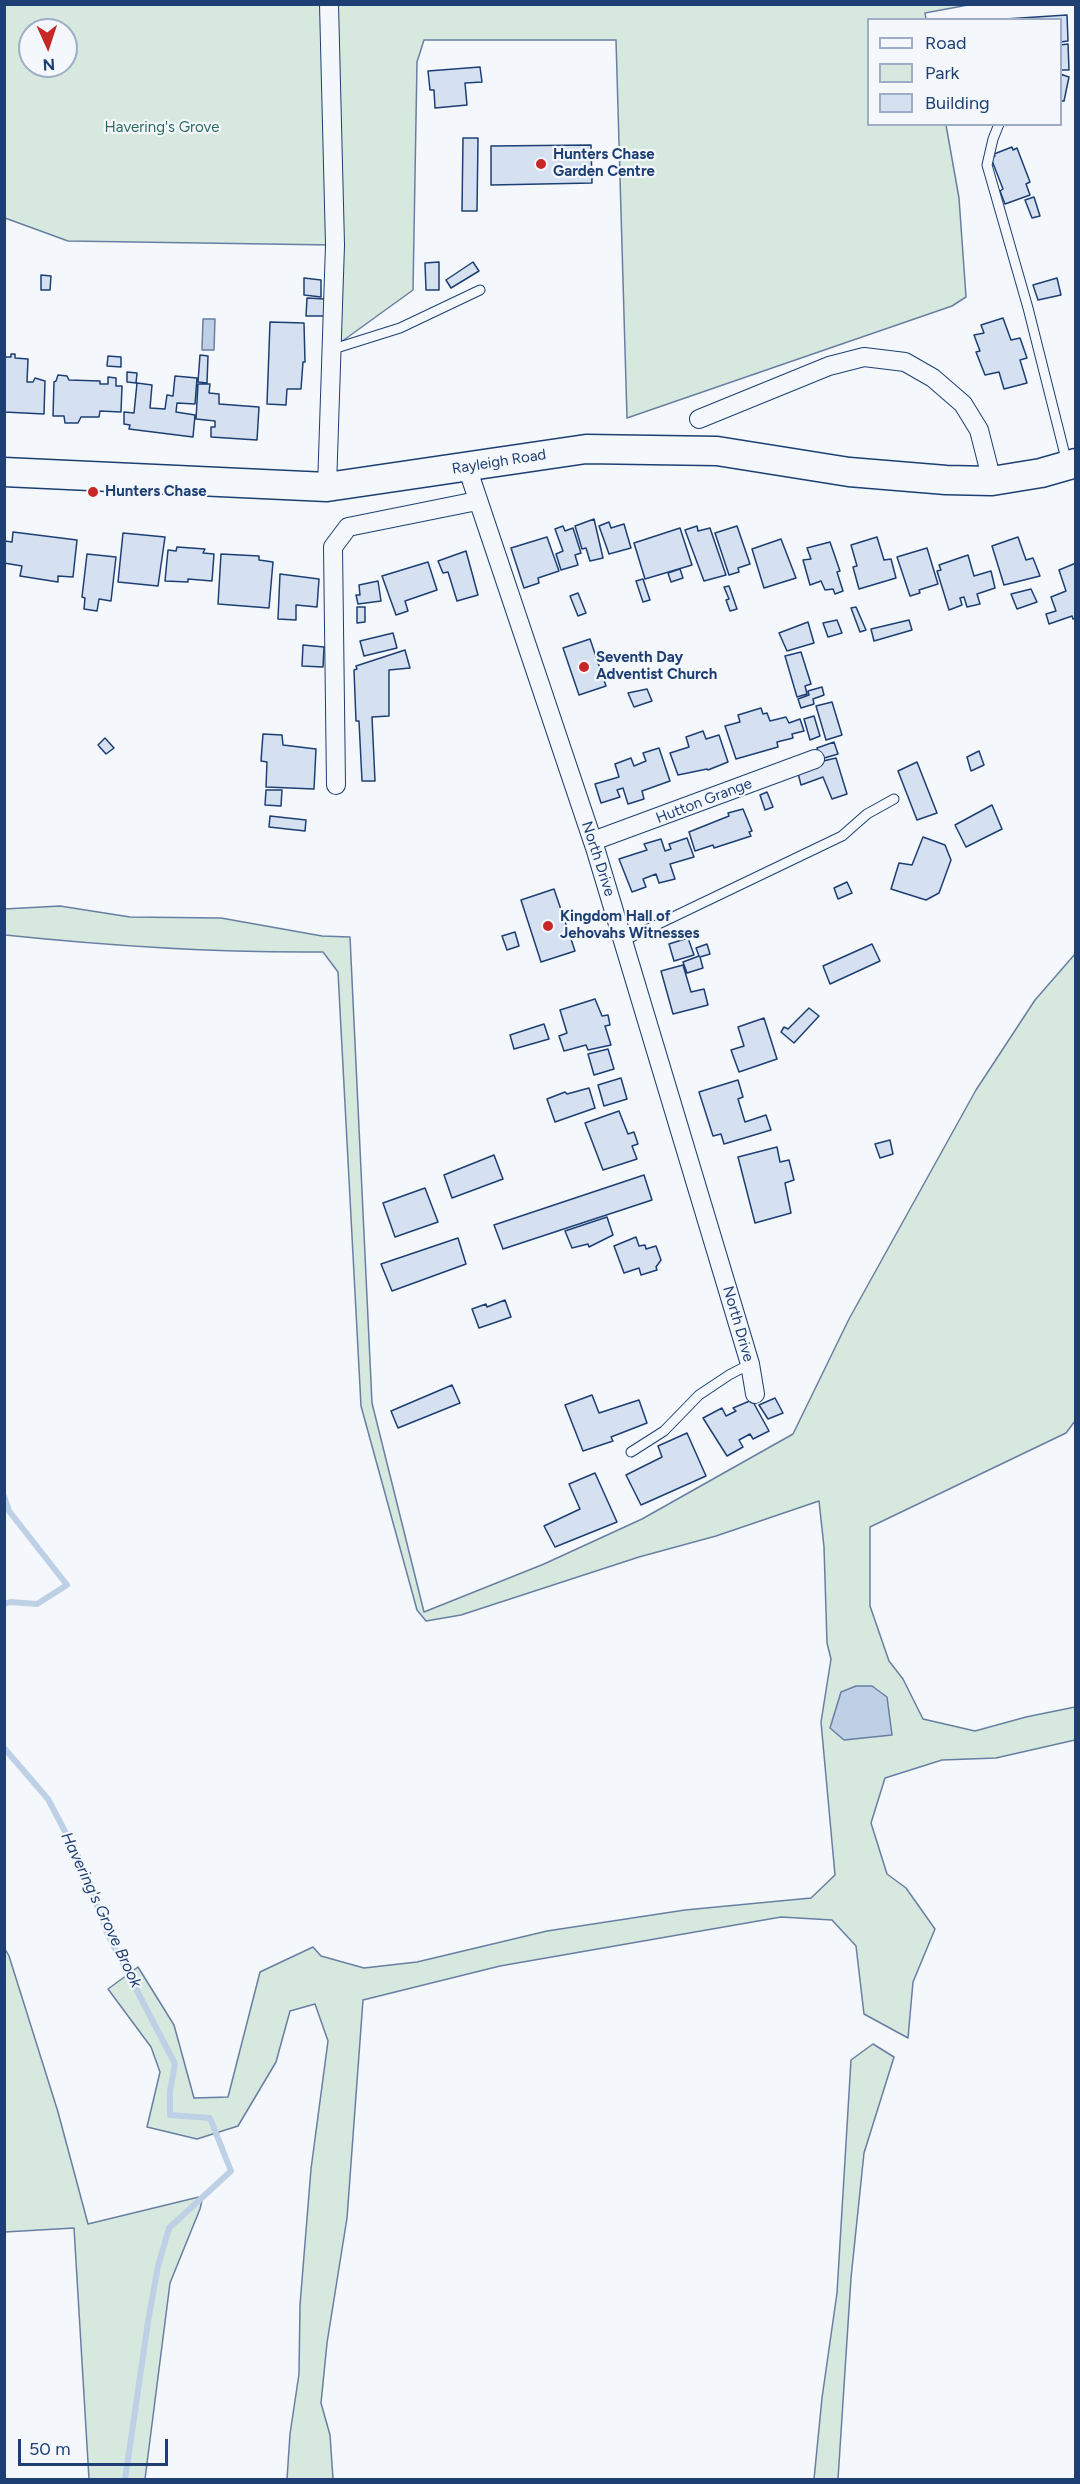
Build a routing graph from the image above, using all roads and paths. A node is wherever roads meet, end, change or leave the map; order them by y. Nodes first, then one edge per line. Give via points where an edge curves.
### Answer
1 (329, 4) edge
2 (998, 126) edge
3 (480, 290) dead end
4 (330, 350) junction
5 (699, 419) dead end
6 (1072, 464) edge
7 (467, 467) junction
8 (4, 472) edge
9 (992, 481) junction
10 (327, 487) junction
11 (477, 501) junction
12 (814, 759) dead end
13 (336, 785) dead end
14 (894, 799) dead end
15 (593, 841) junction
16 (623, 941) junction
17 (750, 1364) junction
18 (755, 1394) dead end
19 (631, 1452) dead end

1 - 4 street via 335,245
2 - 6 lane via 987,165
3 - 4 lane via 400,328
4 - 10 street
5 - 9 street via 829,366 864,357 905,362 933,378 963,404 979,430
6 - 9 main road, Rayleigh Road
7 - 9 main road, Rayleigh Road via 586,449 717,451 849,472
7 - 10 main road, Rayleigh Road
7 - 11 street, North Drive
8 - 10 main road, Rayleigh Road
11 - 13 street via 348,527 333,547
11 - 15 street, North Drive
12 - 15 street, Hutton Grange
14 - 16 lane via 867,814 842,836
15 - 16 street, North Drive
16 - 17 street, North Drive
17 - 18 street, North Drive
17 - 19 lane via 699,1395 664,1431

